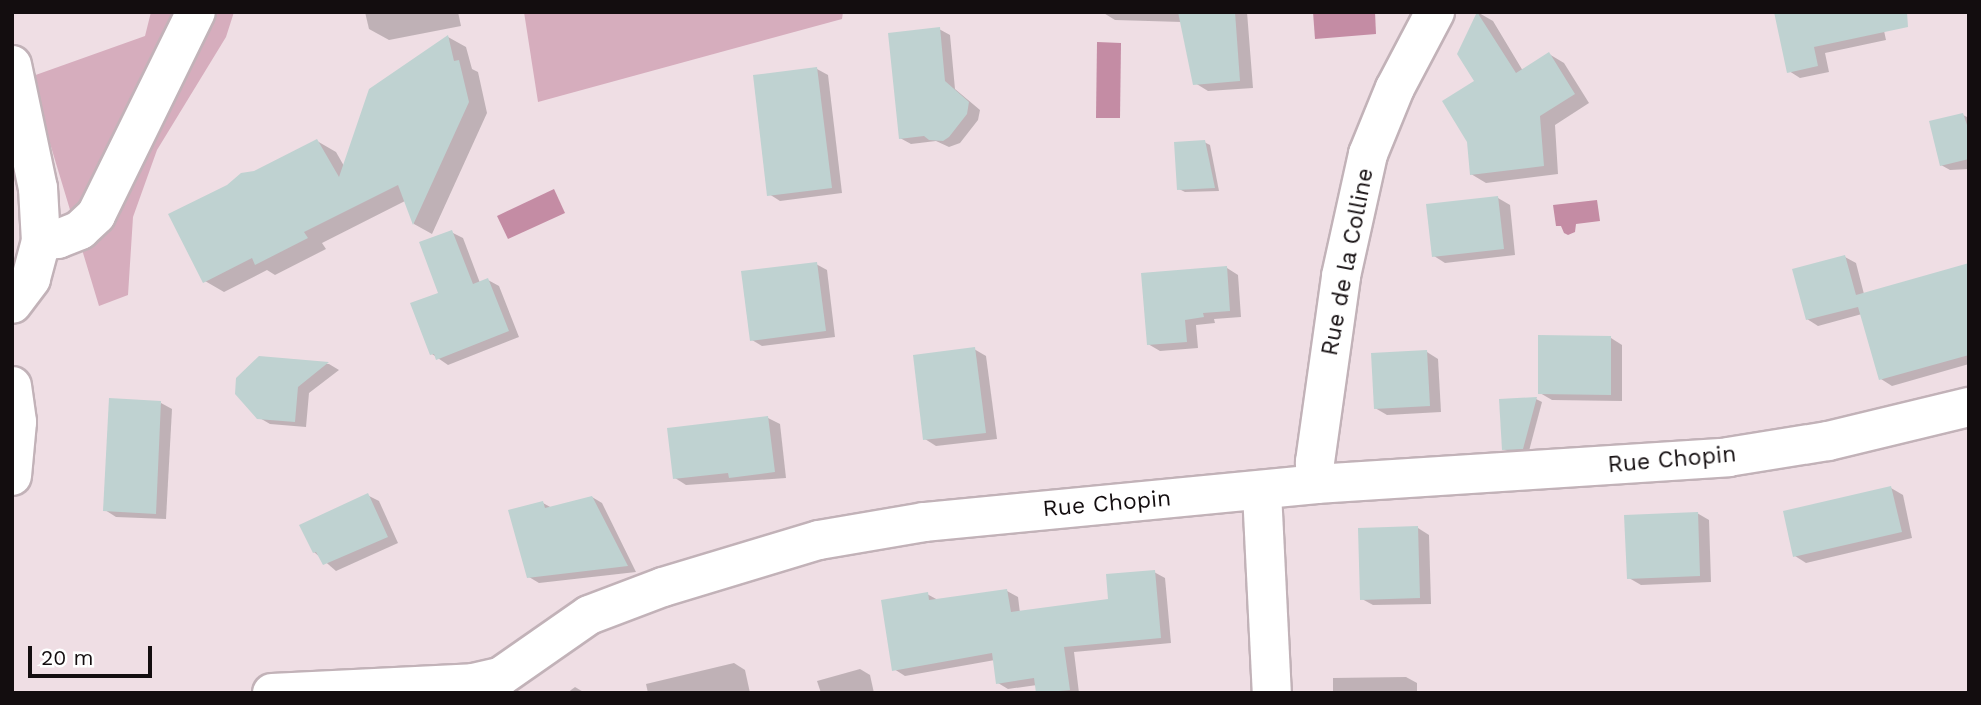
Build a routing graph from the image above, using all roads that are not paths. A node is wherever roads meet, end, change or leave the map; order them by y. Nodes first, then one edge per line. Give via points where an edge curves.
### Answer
1 (197, 12) edge
2 (1435, 12) edge
3 (12, 65) edge
4 (41, 241) junction
5 (12, 304) edge
6 (12, 386) edge
7 (1969, 407) edge
8 (12, 475) edge
9 (1316, 484) junction
10 (1262, 492) junction
11 (272, 693) edge
12 (1272, 693) edge

1 - 4 street via 96,215 80,230
2 - 9 street, Rue de la Colline via 1395,88 1368,154 1340,276 1315,462
3 - 4 street via 38,188
4 - 5 street via 31,279
6 - 8 street via 17,422
7 - 9 street, Rue Chopin via 1828,441 1728,457
9 - 10 street, Rue Chopin
10 - 11 street, Rue Chopin via 924,522 819,540 663,587 589,615 500,677 472,683
10 - 12 street

